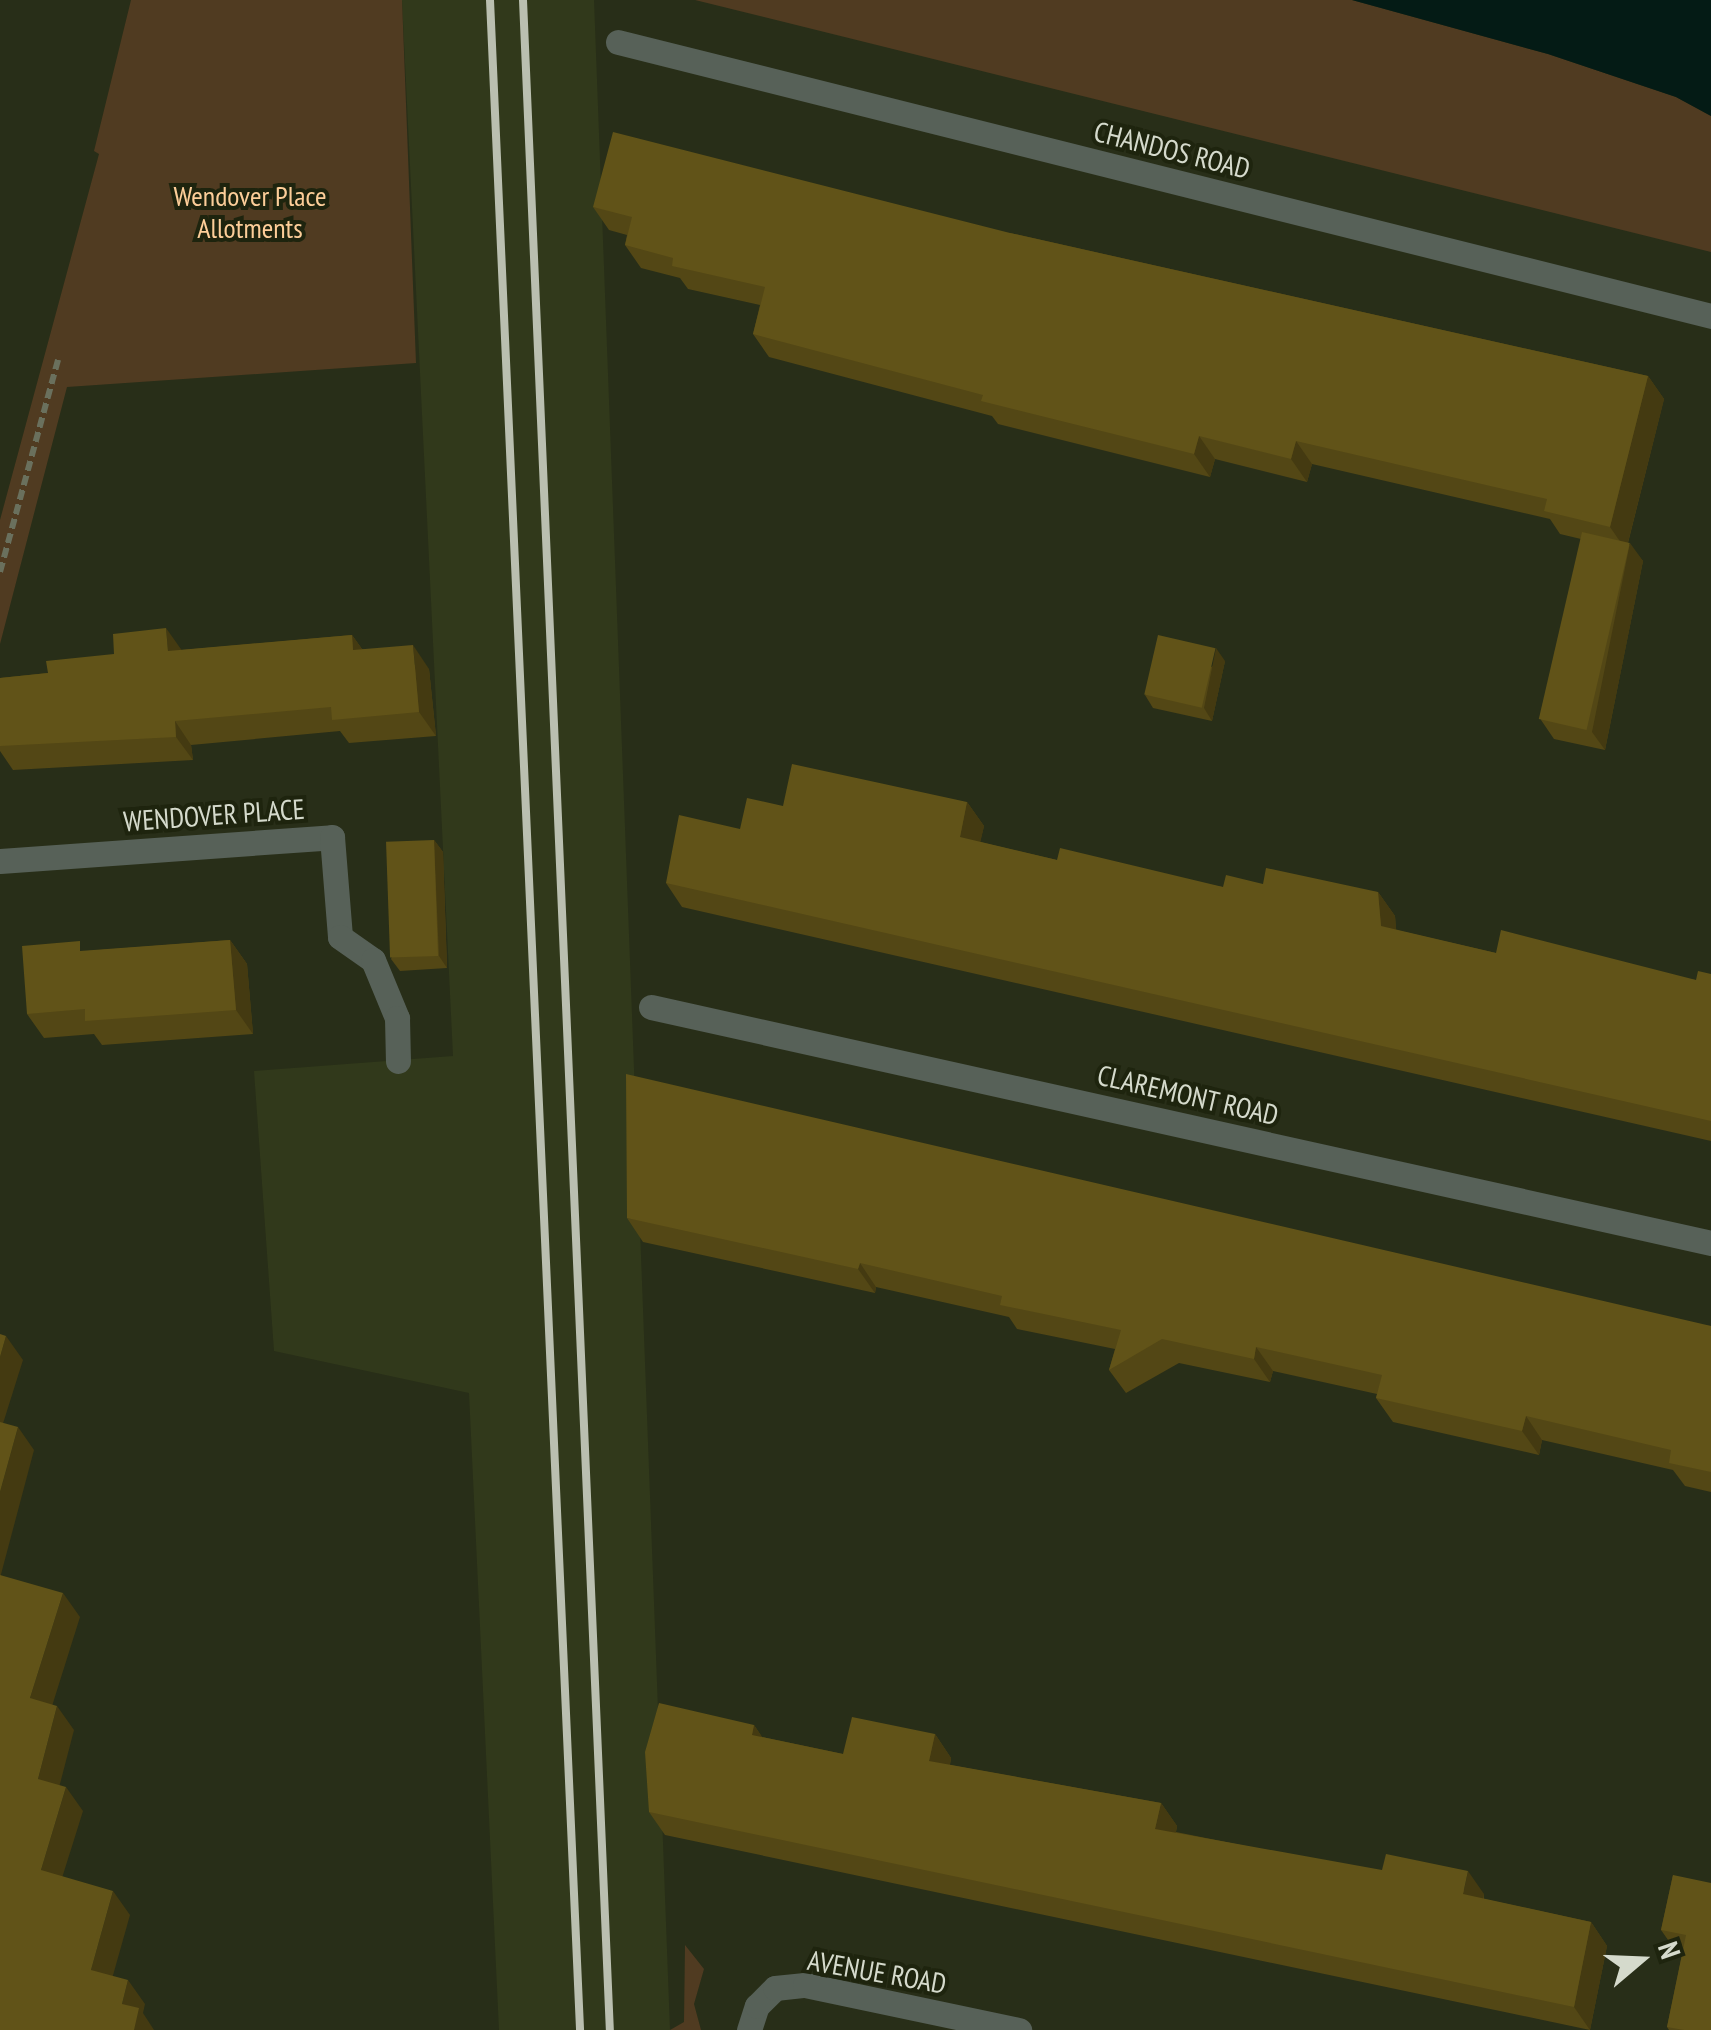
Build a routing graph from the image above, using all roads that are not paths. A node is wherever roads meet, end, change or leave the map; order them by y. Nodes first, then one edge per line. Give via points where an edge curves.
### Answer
1 (618, 42) dead end
2 (1711, 316) edge
3 (0, 862) edge
4 (651, 1007) dead end
5 (398, 1060) dead end
6 (1711, 1243) edge
7 (749, 2030) edge
8 (1019, 2030) edge

1 - 2 street, CHANDOS ROAD
3 - 5 street, WENDOVER PLACE via 332,836 340,937 374,960 396,1018
4 - 6 street, CLAREMONT ROAD
7 - 8 street, AVENUE ROAD via 757,2006 775,1988 805,1985

